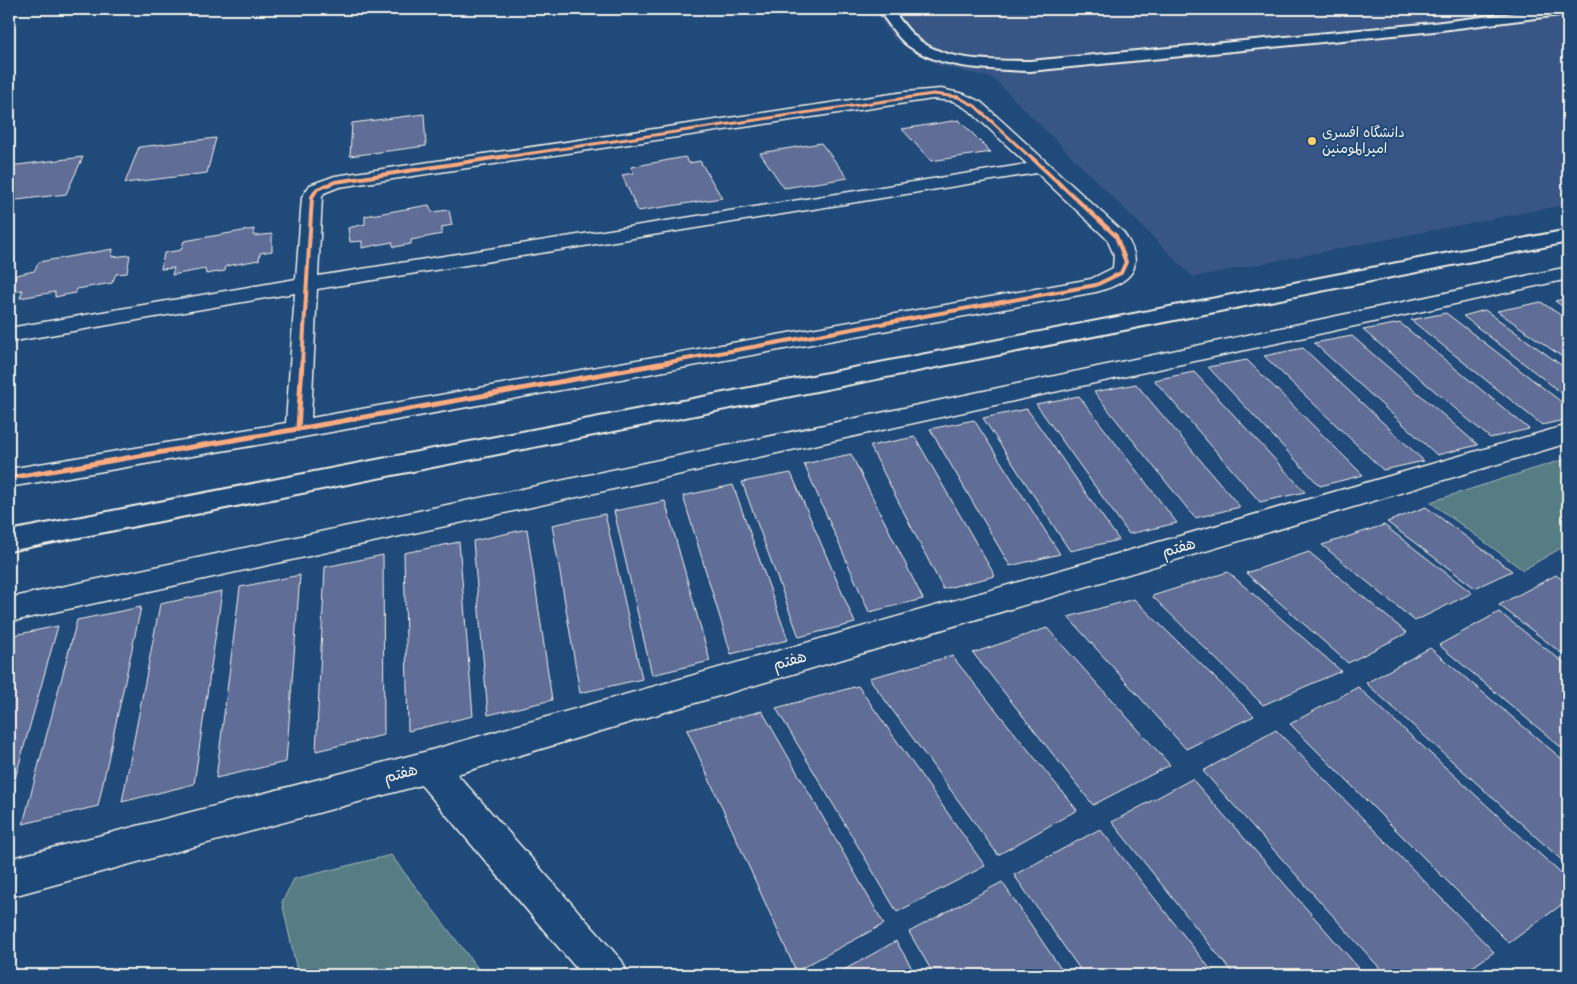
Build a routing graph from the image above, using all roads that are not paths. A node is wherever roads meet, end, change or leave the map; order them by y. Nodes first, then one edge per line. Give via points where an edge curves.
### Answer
1 (886, 9) edge
2 (1568, 10) edge
3 (1041, 167) junction
4 (1568, 236) edge
5 (1568, 273) edge
6 (307, 284) junction
7 (9, 335) edge
8 (298, 429) junction
9 (1568, 434) edge
10 (9, 478) edge
11 (9, 541) edge
12 (9, 610) edge
13 (428, 767) junction
14 (9, 878) edge
15 (608, 975) edge

1 - 2 lane via 912,41 936,54 969,63 1030,66 1434,27
3 - 6 street
3 - 6 street via 967,100 946,93 335,182 317,189 312,196
3 - 8 street via 1116,236 1126,260 1124,269 1116,278 1070,290
4 - 11 lane
5 - 12 street
6 - 7 street
6 - 8 street
8 - 10 street
9 - 13 street, هفتم
13 - 14 street, هفتم
13 - 15 street

